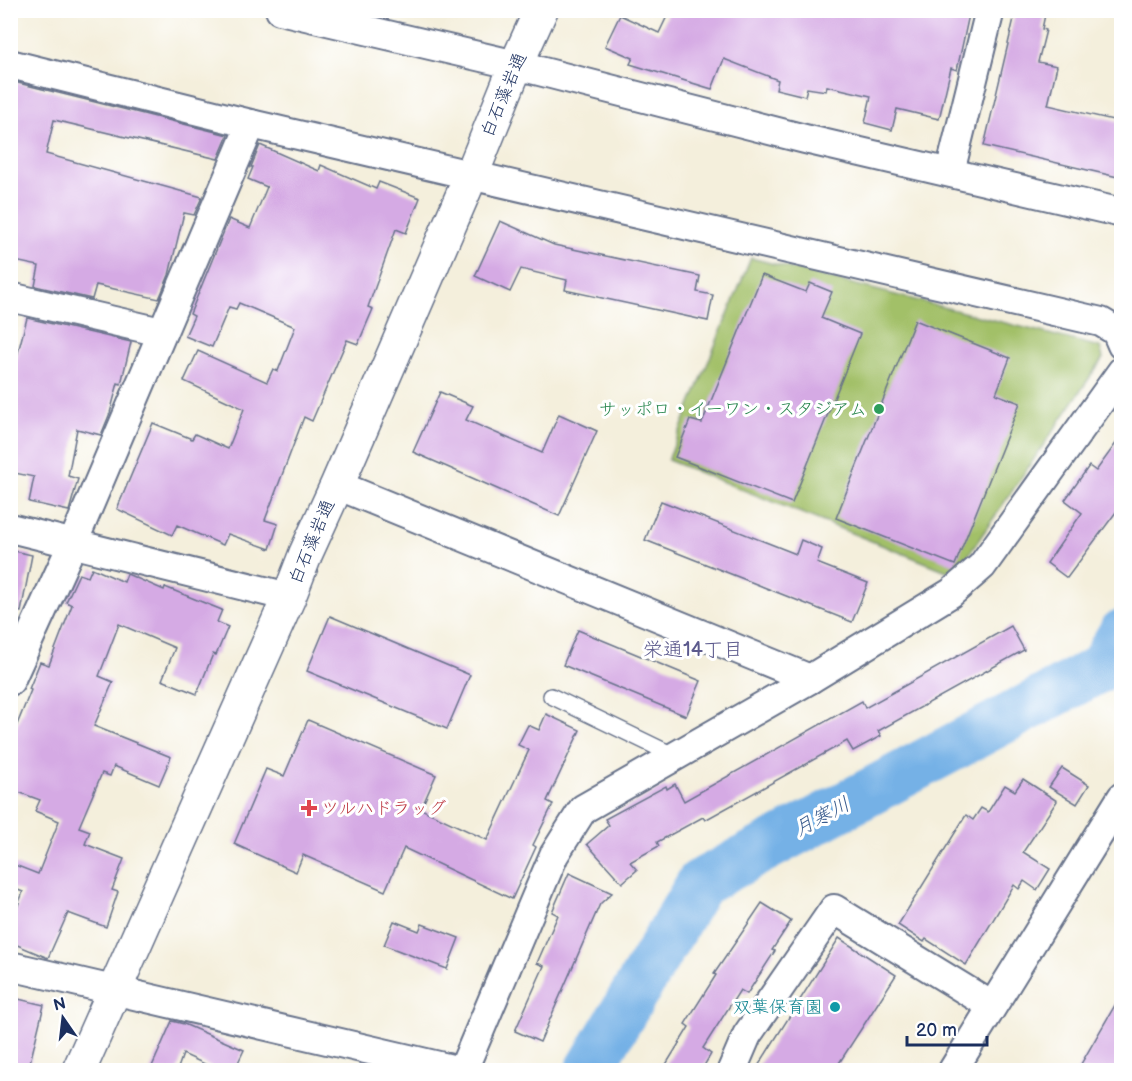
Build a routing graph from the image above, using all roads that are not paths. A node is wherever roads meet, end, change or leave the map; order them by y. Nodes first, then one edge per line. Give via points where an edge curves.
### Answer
1 (280, 10) edge
2 (541, 10) edge
3 (990, 10) edge
4 (10, 64) edge
5 (516, 65) junction
6 (251, 124) junction
7 (474, 169) junction
8 (950, 172) junction
9 (1122, 213) edge
10 (10, 297) edge
11 (161, 332) junction
12 (1122, 345) edge
13 (1122, 371) edge
14 (337, 485) junction
15 (10, 528) edge
16 (73, 543) junction
17 (289, 597) junction
18 (810, 679) junction
19 (10, 681) edge
20 (551, 696) dead end
21 (675, 756) junction
22 (1122, 797) edge
23 (10, 966) edge
24 (114, 990) junction
25 (992, 1006) junction
26 (79, 1071) edge
27 (456, 1071) edge
28 (463, 1071) edge
29 (732, 1071) edge
30 (953, 1071) edge

1 - 5 street
2 - 5 main road, 白石藻岩通
3 - 8 street
4 - 6 street
5 - 7 main road, 白石藻岩通
5 - 8 street
6 - 7 street
6 - 11 street
7 - 12 street via 1101,322 1116,331
7 - 14 main road, 白石藻岩通
8 - 9 street
10 - 11 street
11 - 16 street
13 - 18 street via 982,566 951,593
14 - 17 main road, 白石藻岩通
14 - 18 street
15 - 16 street
16 - 17 street
16 - 19 street
17 - 24 main road, 白石藻岩通
18 - 21 street
20 - 21 lane
21 - 28 street via 583,809 554,855
22 - 25 street
23 - 24 street
24 - 26 main road, 白石藻岩通
24 - 27 street
25 - 29 street via 834,909 747,1035
25 - 30 street

